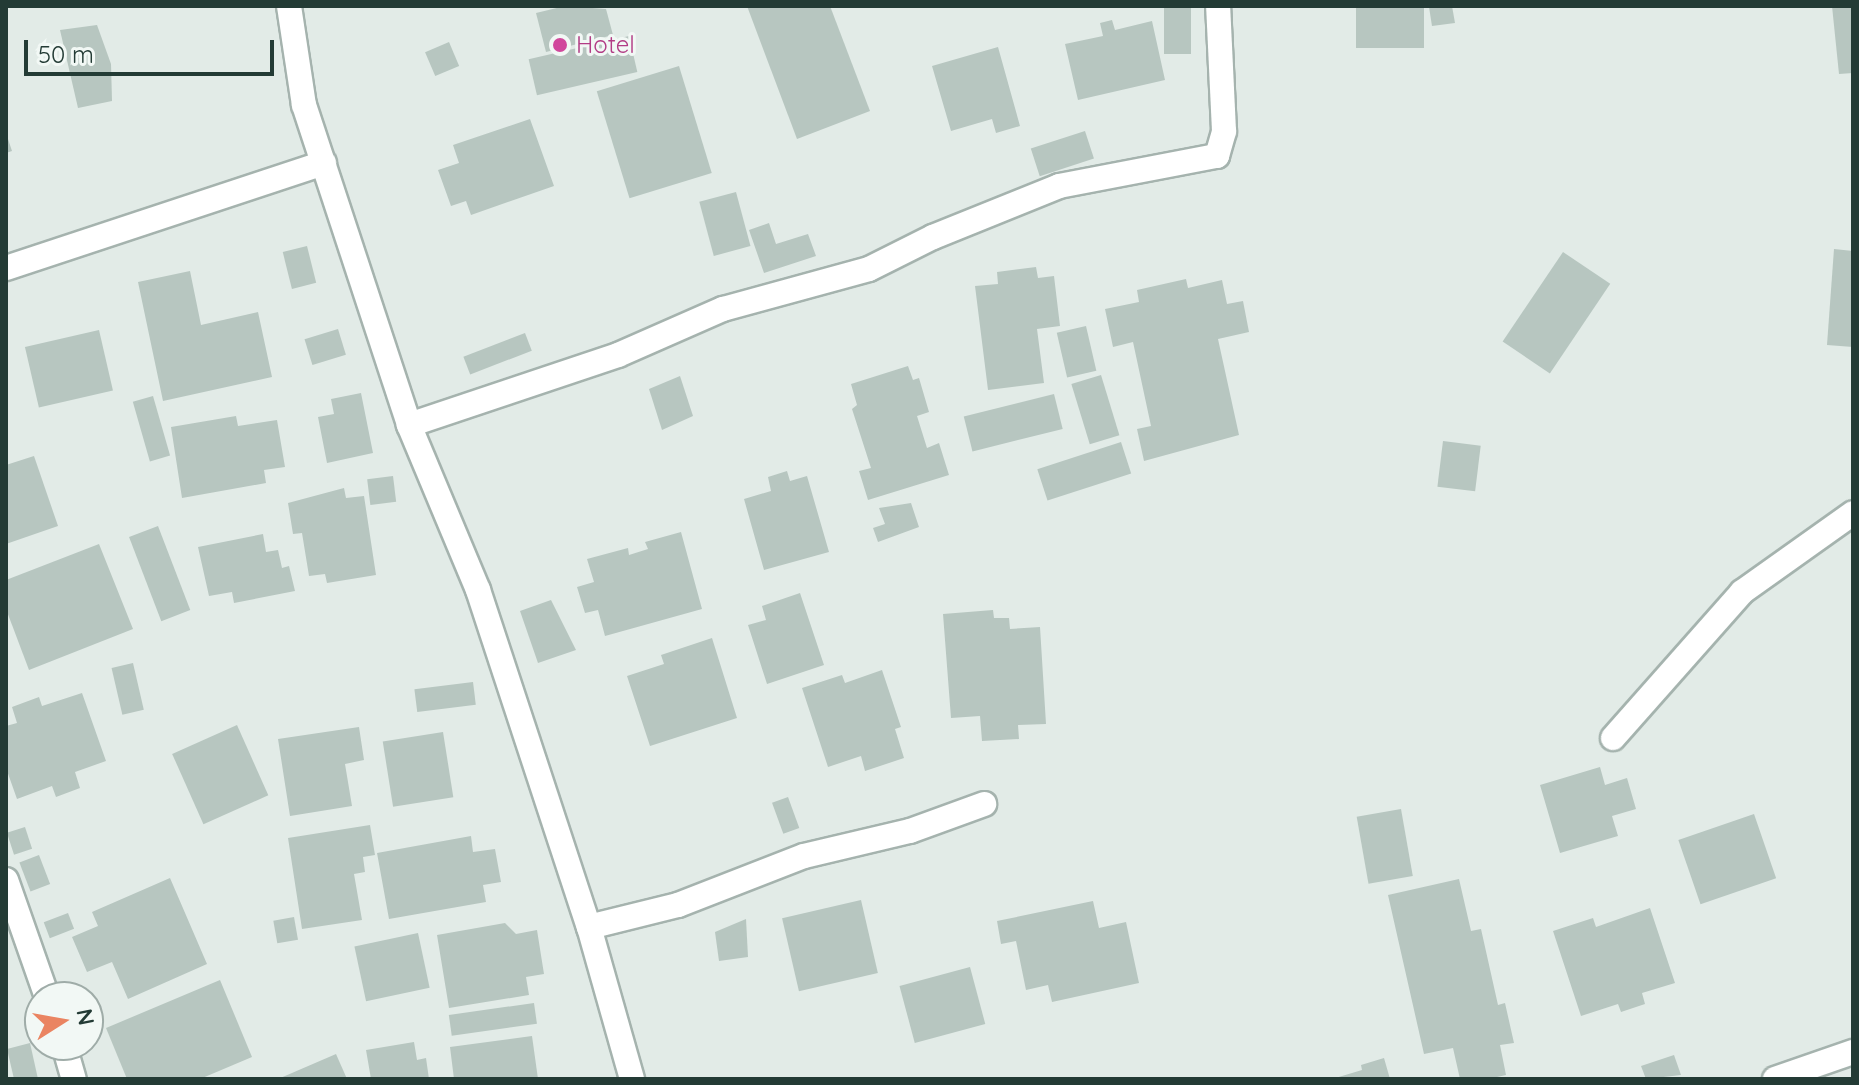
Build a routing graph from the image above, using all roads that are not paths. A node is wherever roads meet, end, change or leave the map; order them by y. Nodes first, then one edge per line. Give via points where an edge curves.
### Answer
1 (289, 6) edge
2 (1218, 6) edge
3 (324, 163) junction
4 (6, 268) edge
5 (409, 425) junction
6 (1853, 513) edge
7 (1613, 738) dead end
8 (984, 804) dead end
9 (6, 880) edge
10 (589, 927) junction
11 (41, 981) edge
12 (1853, 1052) edge
13 (632, 1079) edge
14 (1775, 1079) edge

1 - 3 street via 304,105
2 - 5 street via 1224,131 1217,156 1059,186 869,269 723,309 618,355
3 - 4 street
3 - 5 street
5 - 10 street via 478,590
6 - 7 street via 1742,592
8 - 10 street via 910,831 804,856 678,905
9 - 11 street
10 - 13 street
12 - 14 street

